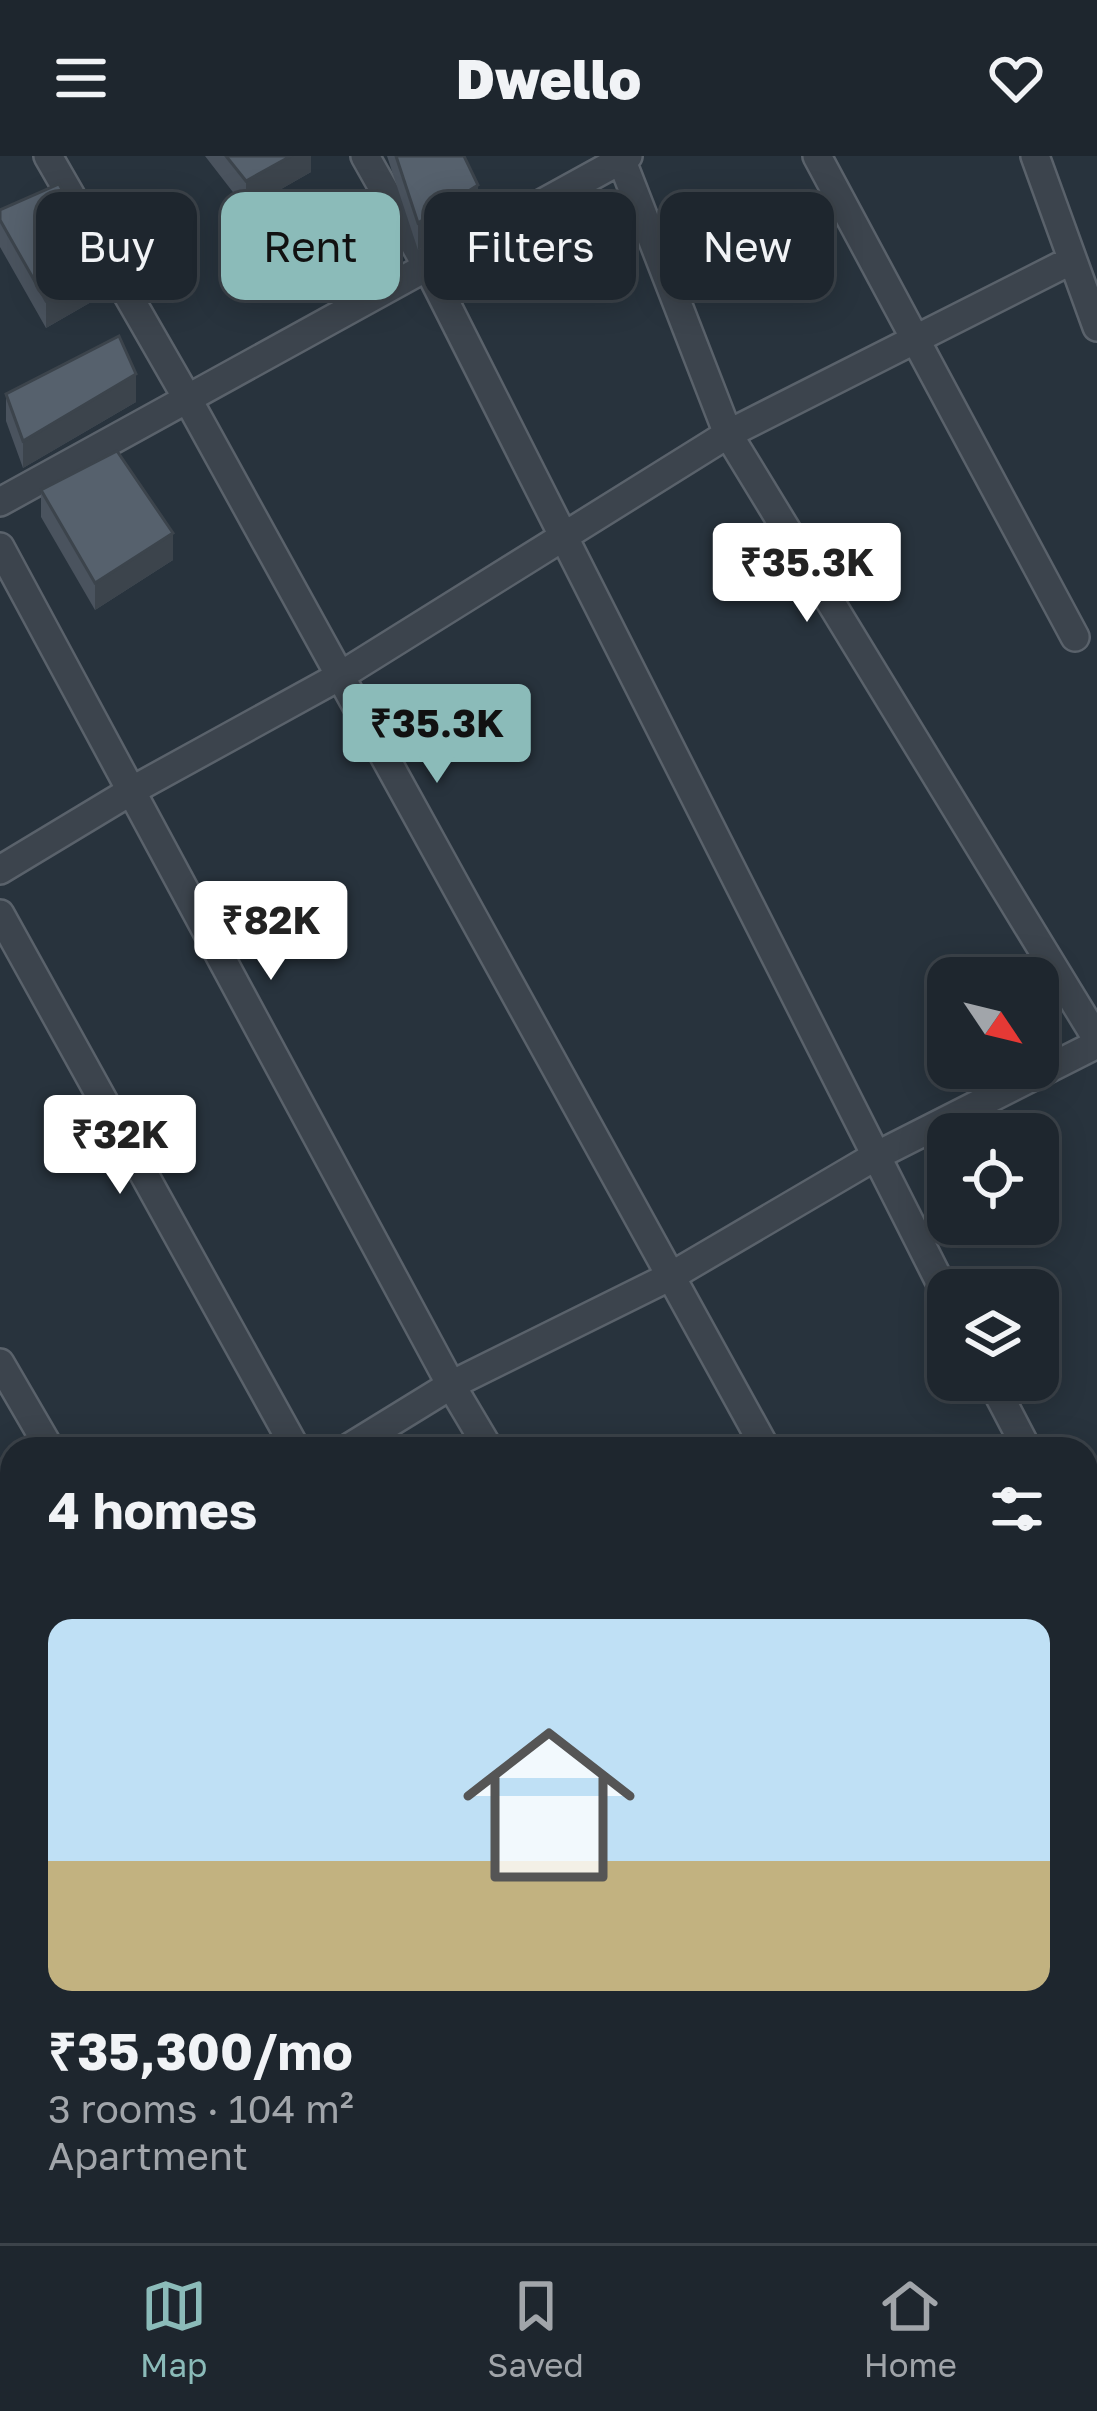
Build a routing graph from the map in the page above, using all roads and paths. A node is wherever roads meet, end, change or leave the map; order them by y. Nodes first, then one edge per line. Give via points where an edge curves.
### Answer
1 (48, 156) edge
2 (365, 156) edge
3 (817, 156) edge
4 (1035, 156) edge
5 (623, 157) edge
6 (560, 192) edge
7 (424, 259) edge
8 (1072, 260) junction
9 (424, 268) edge
10 (445, 300) edge
11 (1097, 327) edge
12 (917, 338) junction
13 (187, 398) junction
14 (728, 434) junction
15 (0, 502) edge
16 (564, 538) junction
17 (0, 547) edge
18 (1075, 637) dead end
19 (340, 676) junction
20 (131, 791) junction
21 (0, 870) edge
22 (0, 914) edge
23 (1097, 1041) edge
24 (874, 1157) junction
25 (933, 1269) edge
26 (673, 1275) junction
27 (0, 1363) edge
28 (451, 1385) junction
29 (1002, 1401) edge
30 (43, 1437) edge
31 (289, 1437) edge
32 (366, 1437) edge
33 (482, 1437) edge
34 (760, 1437) edge
35 (1021, 1437) edge

1 - 13 street
2 - 7 street
3 - 12 street
4 - 8 street
5 - 6 street
5 - 14 street
8 - 11 street
8 - 12 street
9 - 13 street
10 - 16 street
12 - 14 street
12 - 18 street
13 - 15 street
13 - 19 street
14 - 16 street
14 - 23 street
16 - 19 street
16 - 24 street
17 - 20 street
19 - 20 street
19 - 26 street
20 - 21 street
20 - 28 street
22 - 31 street
23 - 24 street
24 - 25 street
24 - 26 street
26 - 28 street
26 - 34 street
27 - 30 street
28 - 32 street
28 - 33 street
29 - 35 street

